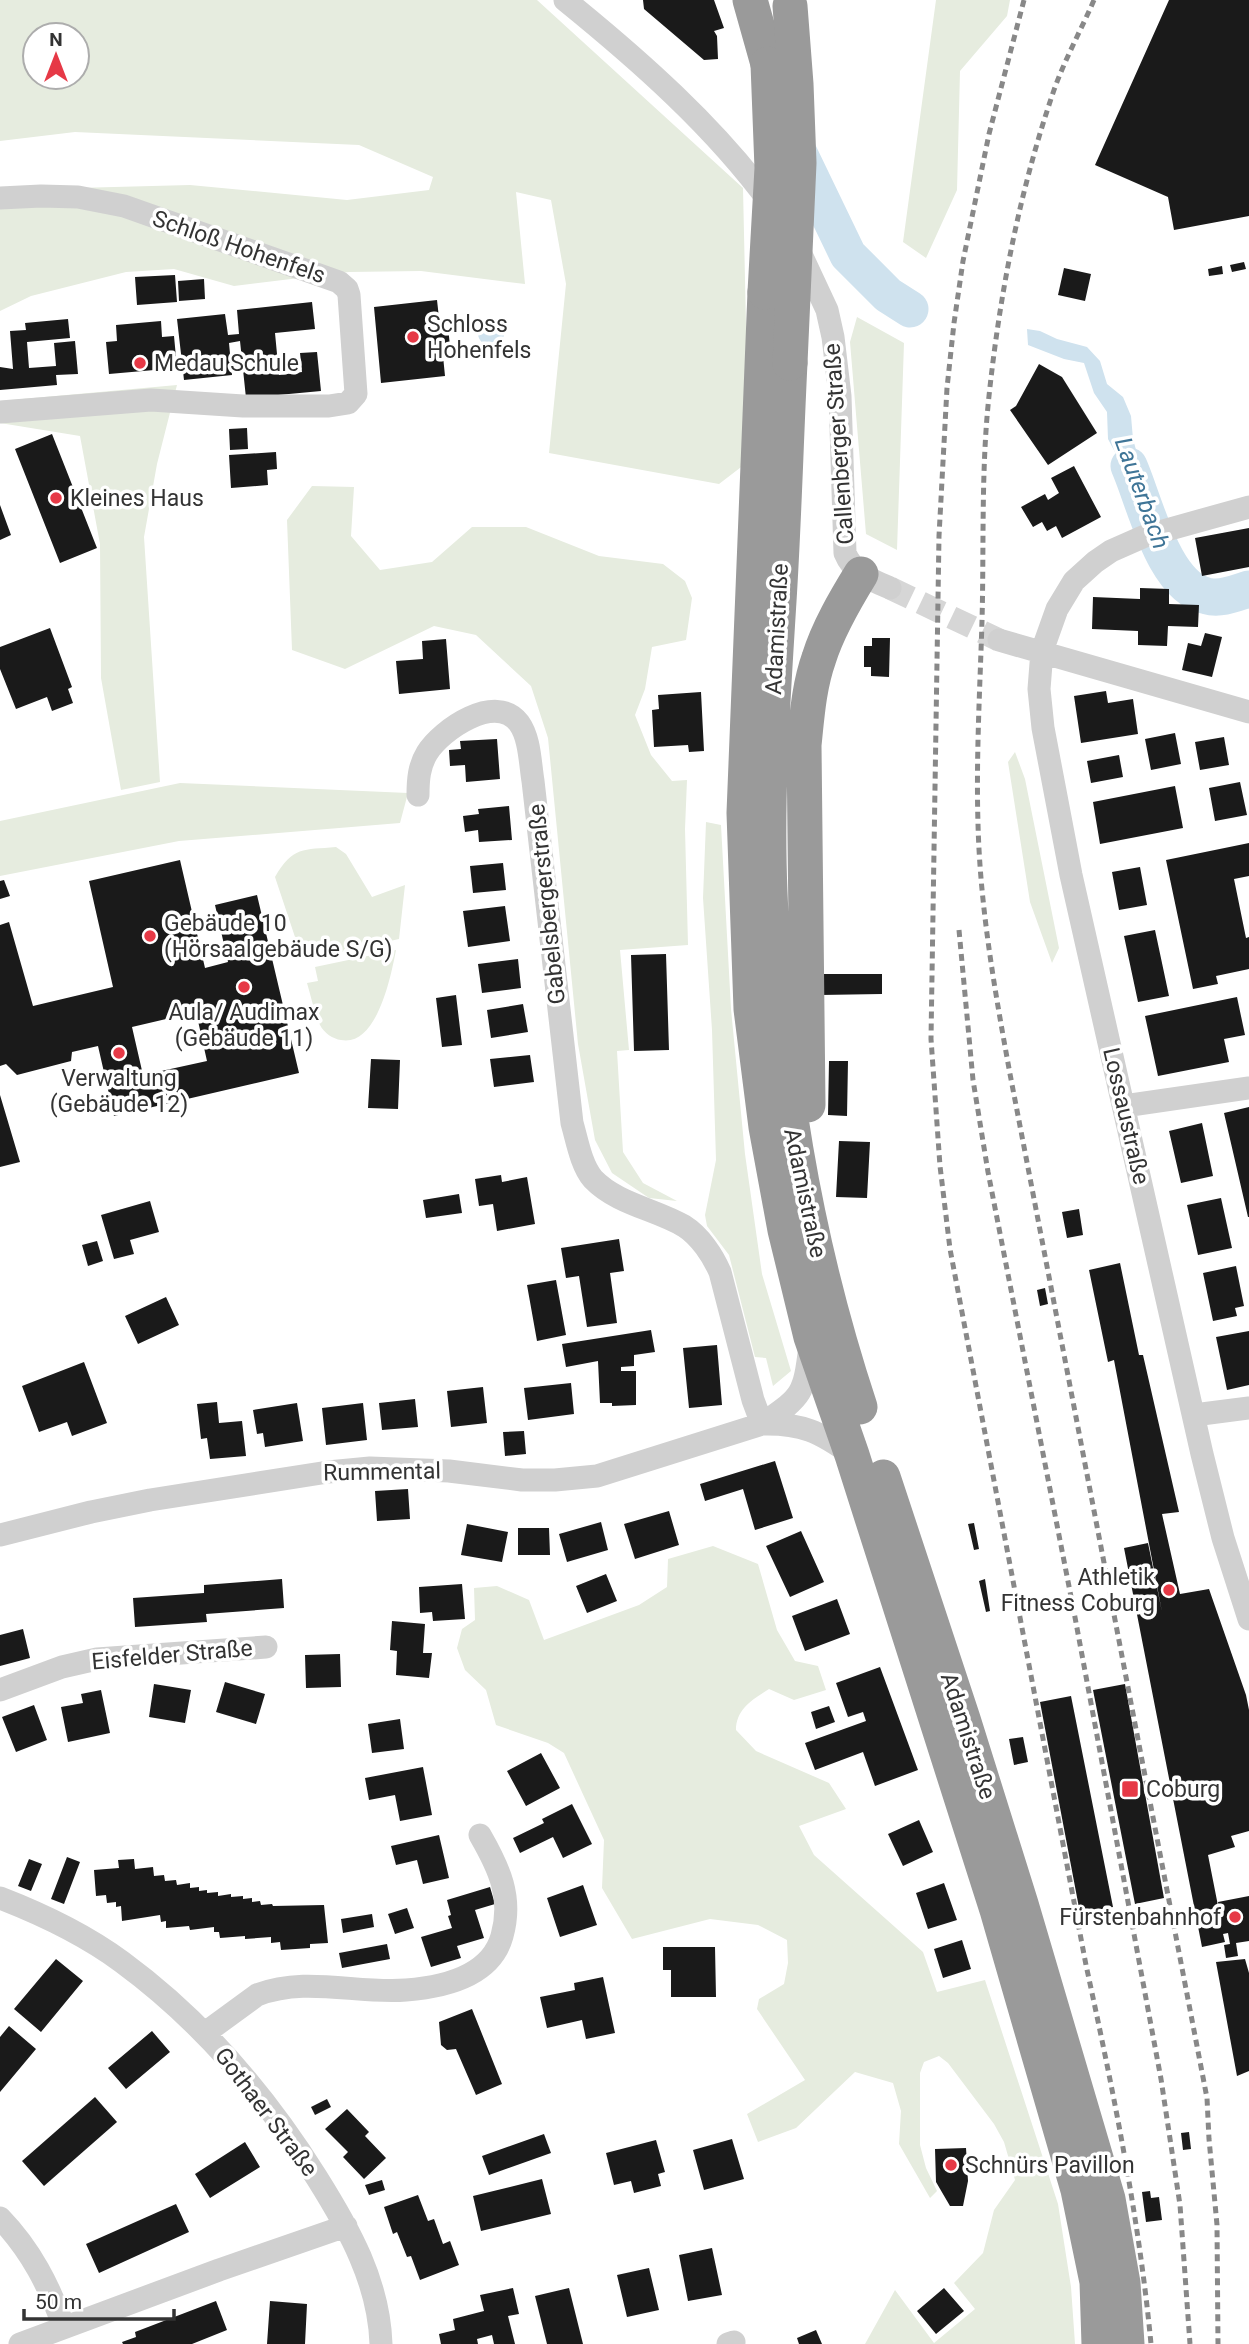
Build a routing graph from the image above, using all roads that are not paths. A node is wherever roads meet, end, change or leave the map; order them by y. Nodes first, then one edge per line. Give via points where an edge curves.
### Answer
1 (565, 0) edge
2 (750, 0) edge
3 (784, 2) edge
4 (768, 64) junction
5 (0, 198) edge
6 (776, 364) junction
7 (0, 412) edge
8 (1249, 508) edge
9 (875, 581) joint
10 (999, 640) tunnel mouth
11 (1042, 651) junction
12 (1249, 712) edge
13 (418, 795) dead end
14 (1249, 1088) edge
15 (1124, 1106) junction
16 (811, 1228) junction
17 (811, 1337) junction
18 (1249, 1408) edge
19 (1194, 1415) junction
20 (762, 1424) junction
21 (852, 1455) junction
22 (0, 1535) edge
23 (1243, 1583) edge
24 (1249, 1619) edge
25 (266, 1647) dead end
26 (0, 1690) edge
27 (480, 1835) dead end
28 (0, 1898) edge
29 (205, 2033) junction
30 (0, 2218) edge
31 (346, 2226) junction
32 (64, 2327) junction
33 (20, 2344) edge
34 (381, 2344) edge
35 (1099, 2344) edge
36 (1127, 2344) edge

1 - 9 street, Callenberger Straße via 716,136 776,210 799,250 827,310 833,337 840,396 845,553 849,562
2 - 4 highway
3 - 4 highway, Adamistraße
3 - 6 highway, Adamistraße, bridge via 796,84 799,163
4 - 6 highway, Adamistraße, bridge
5 - 7 street, Schloß Hohenfels via 78,197 124,206 339,282 349,295 356,394 348,403 329,406 151,400
6 - 16 highway, Adamistraße via 769,890 790,1125
6 - 17 highway, Adamistraße via 759,480 744,801 745,890 750,996 768,1140
8 - 11 street, Lossaustraße via 1145,536 1095,562 1074,581 1057,609
9 - 16 highway via 844,602 819,657 804,745
10 - 11 street
11 - 12 street
11 - 15 street, Lossaustraße via 1039,689 1045,741
13 - 20 street, Gabelsbergerstraße via 421,765 436,740 449,729 491,712 519,722 533,781 572,1124 587,1169 612,1193 685,1226 714,1258
14 - 15 street
15 - 19 street, Lossaustraße
16 - 36 highway, Adamistraße via 848,1372 963,1719 1088,2127 1108,2199 1123,2283
17 - 20 street, Rummental via 807,1377 800,1394
17 - 21 highway, Adamistraße
18 - 19 street
19 - 23 street, Lossaustraße via 1223,1538
20 - 21 street, Rummental via 806,1427
20 - 22 street, Rummental via 597,1476 533,1480 449,1471 339,1471 150,1500
21 - 35 highway, Adamistraße via 997,1910 1078,2190 1097,2282
23 - 24 street, Lossaustraße
25 - 26 street, Eisfelder Straße via 97,1659
27 - 29 street via 508,1900 499,1950 477,1971 451,1982 407,1990 276,1989 257,1995
28 - 29 street, Gothaer Straße via 94,1942
29 - 31 street, Gothaer Straße via 265,2102
30 - 32 street via 36,2263
31 - 32 street
31 - 34 street, Gothaer Straße via 371,2283
32 - 33 street

